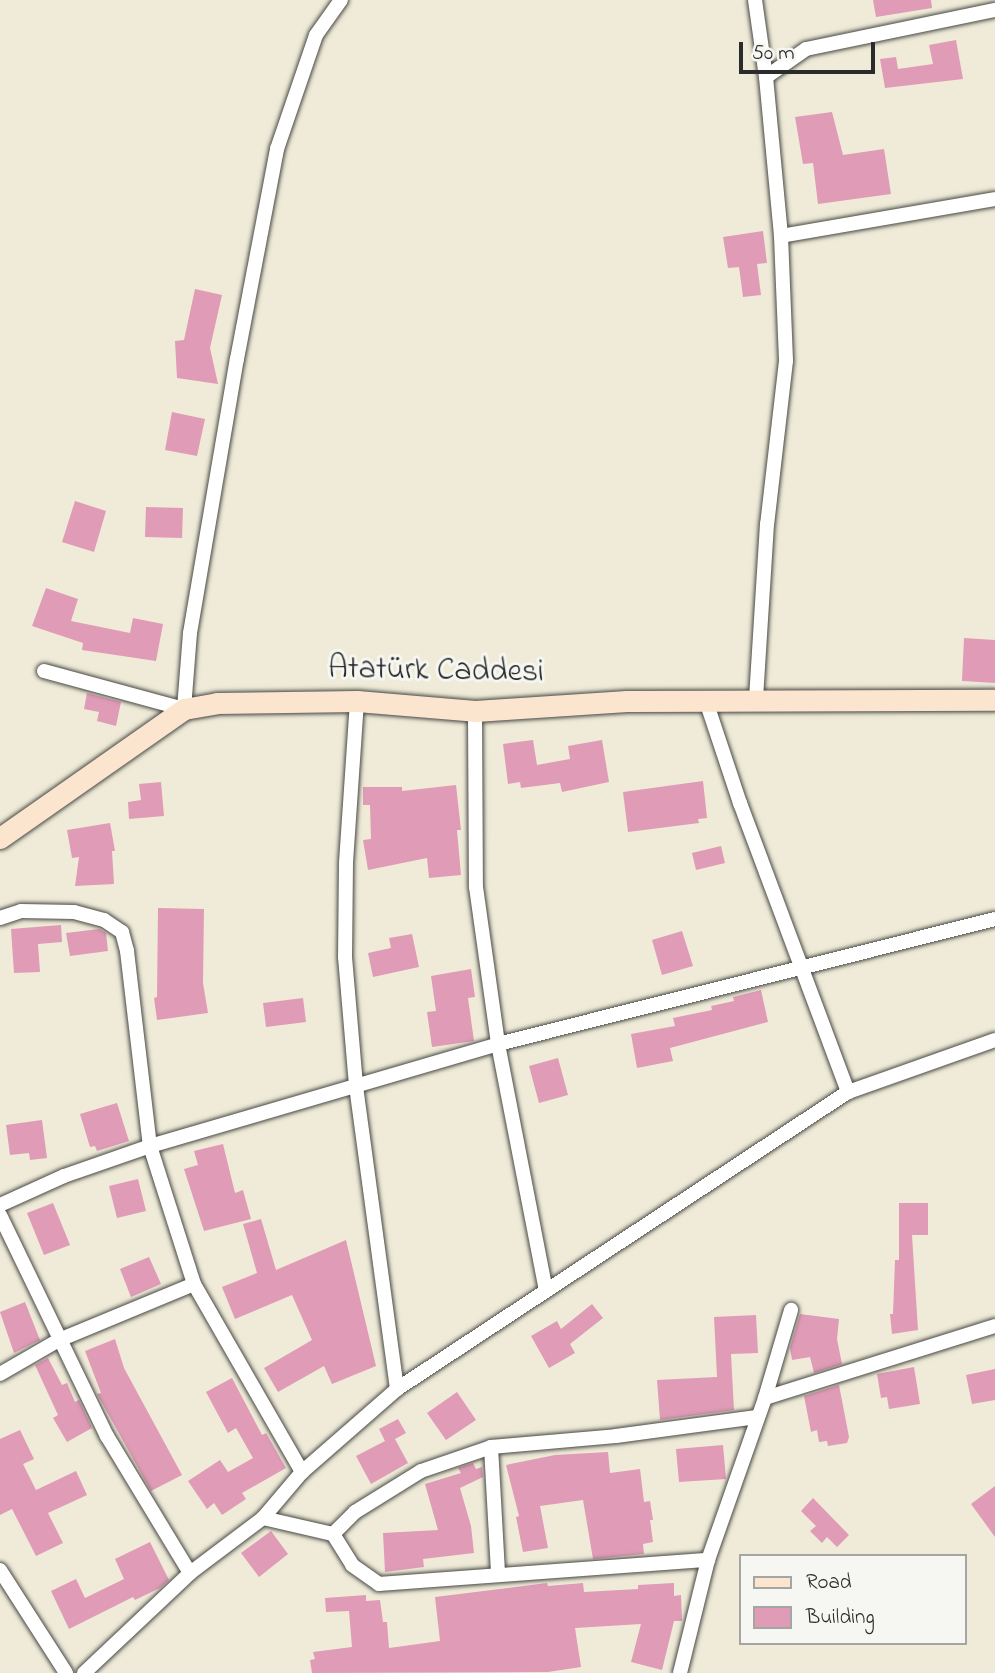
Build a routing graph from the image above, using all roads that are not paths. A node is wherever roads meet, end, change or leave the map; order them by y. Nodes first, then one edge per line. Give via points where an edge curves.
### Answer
1 (341, 0) edge
2 (755, 0) edge
3 (995, 10) edge
4 (766, 77) junction
5 (995, 199) edge
6 (780, 236) junction
7 (44, 671) dead end
8 (995, 700) edge
9 (357, 701) junction
10 (706, 701) junction
11 (756, 701) junction
12 (184, 709) junction
13 (475, 711) junction
14 (0, 838) edge
15 (0, 918) edge
16 (995, 919) edge
17 (800, 968) junction
18 (995, 1041) edge
19 (498, 1044) junction
20 (356, 1086) junction
21 (848, 1092) junction
22 (149, 1146) junction
23 (0, 1205) edge
24 (0, 1215) edge
25 (194, 1284) junction
26 (546, 1290) junction
27 (791, 1310) dead end
28 (995, 1326) edge
29 (60, 1340) junction
30 (0, 1374) edge
31 (397, 1389) junction
32 (765, 1398) junction
33 (757, 1417) junction
34 (491, 1447) junction
35 (302, 1472) junction
36 (263, 1518) junction
37 (333, 1534) junction
38 (708, 1560) junction
39 (0, 1570) edge
40 (190, 1573) junction
41 (498, 1574) junction
42 (66, 1673) edge
43 (84, 1673) edge
44 (680, 1673) edge

1 - 12 street via 316,34 277,149 192,619
2 - 4 street
3 - 4 street via 806,49
4 - 6 street
5 - 6 street
6 - 11 street via 786,361 767,524
7 - 12 street
8 - 11 street, Atatürk Caddesi
9 - 12 street, Atatürk Caddesi via 217,703
9 - 13 street, Atatürk Caddesi
9 - 20 street via 345,957
10 - 11 street, Atatürk Caddesi
10 - 13 street, Atatürk Caddesi
10 - 17 street
12 - 14 street, Atatürk Caddesi
13 - 19 street via 476,887
15 - 22 street via 21,911 74,912 104,920 122,932
16 - 17 street
17 - 19 street
17 - 21 street
18 - 21 street
19 - 20 street
19 - 26 street
20 - 22 street
20 - 31 street
21 - 26 street
22 - 23 street
22 - 25 street
24 - 29 street
25 - 29 street
25 - 35 street
26 - 31 street
27 - 32 street
28 - 32 street
29 - 30 street
29 - 40 street via 107,1436
31 - 35 street
32 - 33 street
33 - 34 street
33 - 38 street
34 - 37 street via 421,1471 355,1512
34 - 41 street
35 - 36 street
36 - 37 street
36 - 40 street
37 - 41 street via 352,1565 379,1584
38 - 41 street
38 - 44 street
39 - 42 street
40 - 43 street

